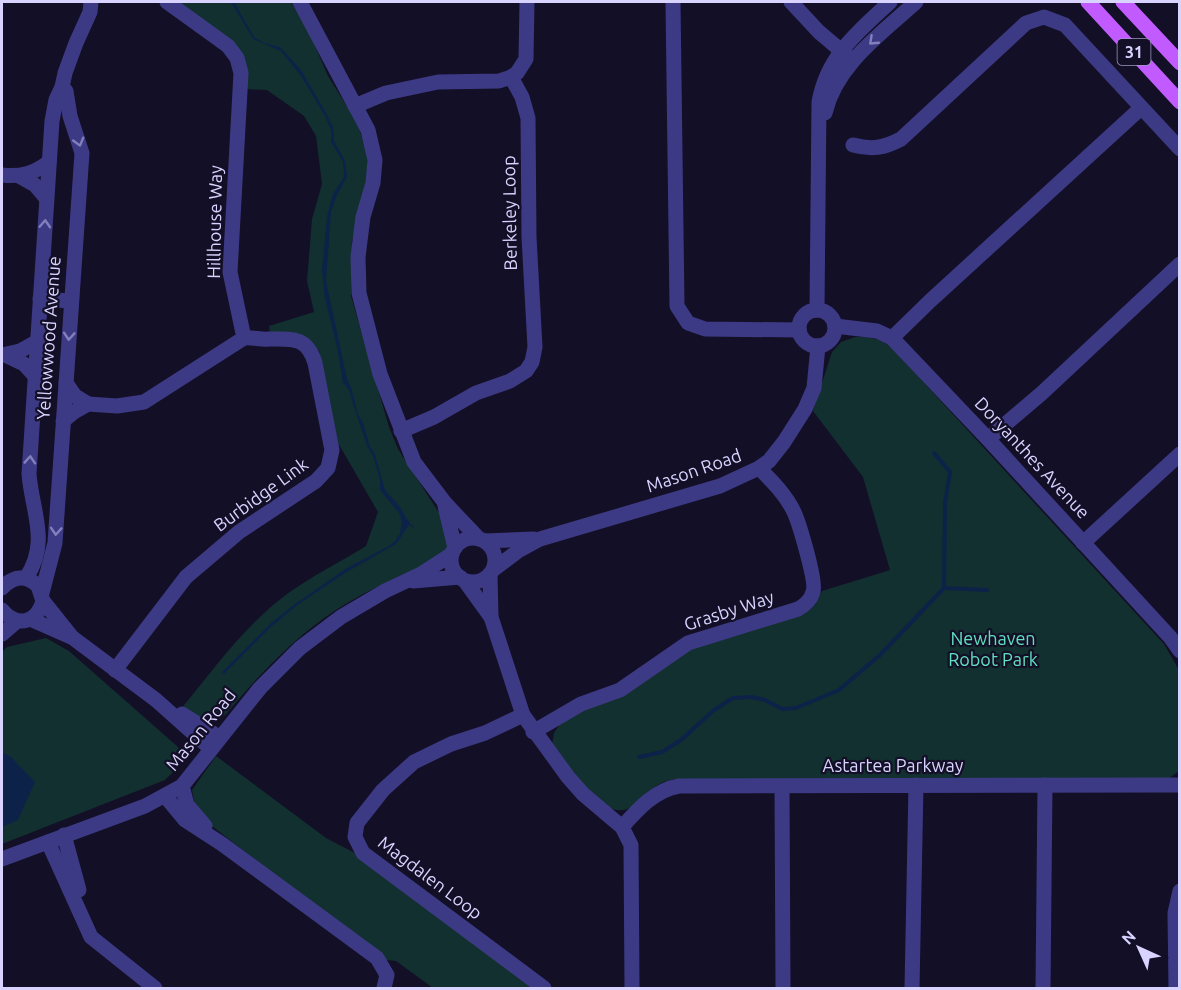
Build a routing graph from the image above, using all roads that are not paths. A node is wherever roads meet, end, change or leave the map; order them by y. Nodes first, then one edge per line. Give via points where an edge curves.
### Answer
1 (167, 2) edge
2 (300, 2) edge
3 (527, 2) edge
4 (673, 2) edge
5 (791, 2) edge
6 (890, 2) edge
7 (916, 2) edge
8 (1088, 2) edge
9 (1124, 2) edge
10 (94, 5) edge
11 (841, 50) junction
12 (854, 61) junction
13 (1179, 63) edge
14 (511, 77) junction
15 (63, 87) junction
16 (1179, 102) edge
17 (355, 106) junction
18 (1141, 108) junction
19 (820, 140) junction
20 (853, 145) dead end
21 (1179, 149) edge
22 (49, 162) junction
23 (2, 175) edge
24 (18, 176) junction
25 (46, 198) junction
26 (1179, 264) edge
27 (40, 299) junction
28 (71, 301) junction
29 (817, 310) junction
30 (835, 326) junction
31 (800, 330) junction
32 (244, 338) junction
33 (892, 338) junction
34 (38, 341) junction
35 (818, 346) junction
36 (3, 355) edge
37 (36, 376) junction
38 (66, 382) junction
39 (88, 404) junction
40 (63, 421) junction
41 (401, 431) junction
42 (988, 440) junction
43 (1179, 454) edge
44 (759, 468) junction
45 (445, 503) junction
46 (540, 539) junction
47 (482, 540) junction
48 (1083, 543) junction
49 (454, 551) junction
50 (492, 571) junction
51 (15, 576) edge
52 (463, 579) junction
53 (405, 583) junction
54 (2, 588) edge
55 (42, 597) junction
56 (2, 610) edge
57 (491, 617) junction
58 (23, 620) junction
59 (2, 634) edge
60 (73, 638) junction
61 (1178, 645) edge
62 (115, 670) junction
63 (523, 716) junction
64 (533, 732) junction
65 (215, 743) junction
66 (916, 785) junction
67 (1045, 785) junction
68 (1179, 785) edge
69 (182, 786) junction
70 (782, 786) junction
71 (165, 796) junction
72 (622, 827) junction
73 (64, 835) junction
74 (48, 842) junction
75 (222, 844) junction
76 (2, 859) edge
77 (1179, 891) edge
78 (79, 908) junction
79 (155, 988) edge
80 (384, 988) edge
81 (544, 988) edge
82 (632, 988) edge
83 (783, 988) edge
84 (912, 988) edge
85 (1043, 988) edge
86 (1176, 988) edge

1 - 32 street, Hillhouse Way via 228,46 241,73 230,272
2 - 17 street
3 - 14 street via 526,59
4 - 31 street via 677,306 688,323 705,329
5 - 11 street
6 - 11 street
7 -> 12 street
8 - 16 main road, 31
9 - 13 main road, 31
10 - 15 street, Yellowwood Avenue via 71,55
11 - 12 street
11 - 19 street via 822,85
12 - 19 street via 840,77 828,101
14 - 17 street via 499,81 438,82 386,93
14 - 41 street, Berkeley Loop via 528,118 535,347 532,362 510,381 476,393
15 - 22 street, Yellowwood Avenue via 54,107
15 -> 28 street, Yellowwood Avenue via 82,153
17 - 41 street via 368,130 375,160 358,257 359,293 380,374
18 - 20 street via 1065,25 1044,17 1026,23 901,139 877,149
18 - 21 street
18 - 33 street
19 - 29 street
22 - 24 street via 35,172
22 - 25 street, Yellowwood Avenue
23 - 24 street
24 - 25 street via 35,185
27 -> 25 street, Yellowwood Avenue
26 - 42 street
27 - 28 street
27 - 34 street, Yellowwood Avenue
28 -> 38 street, Yellowwood Avenue
29 - 30 street via 827,313
29 - 31 street via 803,317
30 - 33 street, Doryanthes Avenue via 877,331
30 - 35 street via 831,339
31 - 35 street via 806,342
32 - 39 street via 144,402 117,406
32 - 62 street, Burbidge Link via 291,339 310,350 332,450 328,468 316,481 239,532 186,578
33 - 42 street, Doryanthes Avenue
34 - 36 street
34 - 37 street, Yellowwood Avenue
35 - 44 street, Mason Road via 814,388 805,409 784,442
36 - 37 street via 24,364
51 -> 37 street, Yellowwood Avenue via 38,555 38,523 29,474
38 - 39 street via 75,396
38 - 40 street, Yellowwood Avenue
39 - 40 street
40 -> 55 street, Yellowwood Avenue via 55,543
41 - 45 street via 414,462
42 - 48 street, Doryanthes Avenue
43 - 48 street
44 - 46 street, Mason Road via 720,486
44 - 64 street, Grasby Way via 794,512 814,580 807,603 688,643 620,690 581,704
45 - 47 street
45 - 49 street
46 - 47 street, Mason Road
46 - 50 street, Mason Road
47 - 49 street via 466,539
47 - 50 street via 494,553
48 - 61 street, Doryanthes Avenue
49 - 52 street via 452,567
49 - 53 street, Mason Road
50 - 52 street via 479,581
50 - 57 street
51 - 54 street
51 - 55 street via 38,586
52 - 53 street, Mason Road
52 - 57 street
53 - 65 street, Mason Road via 341,617 300,648 260,688
55 - 58 street via 36,615
55 - 60 street
56 - 58 street via 8,618
57 - 63 street
58 - 59 street
58 - 60 street
60 - 62 street
62 - 65 street
63 - 64 street
63 - 81 street, Magdalen Loop via 414,762 383,790 357,823 355,837 363,853
64 - 72 street via 576,786
65 - 69 street, Mason Road
66 - 67 street, Astartea Parkway
66 - 70 street, Astartea Parkway
66 - 84 street
67 - 68 street, Astartea Parkway
67 - 85 street
69 - 71 street, Mason Road
69 - 75 street via 191,811
70 - 72 street, Astartea Parkway via 668,788
70 - 83 street
71 - 73 street, Mason Road
71 - 75 street via 185,820
72 - 82 street via 630,845
73 - 74 street, Mason Road
73 - 78 street via 80,897
74 - 76 street, Mason Road
74 - 78 street
75 - 80 street via 376,958 387,975
77 - 86 street via 1175,913
78 - 79 street via 91,937

